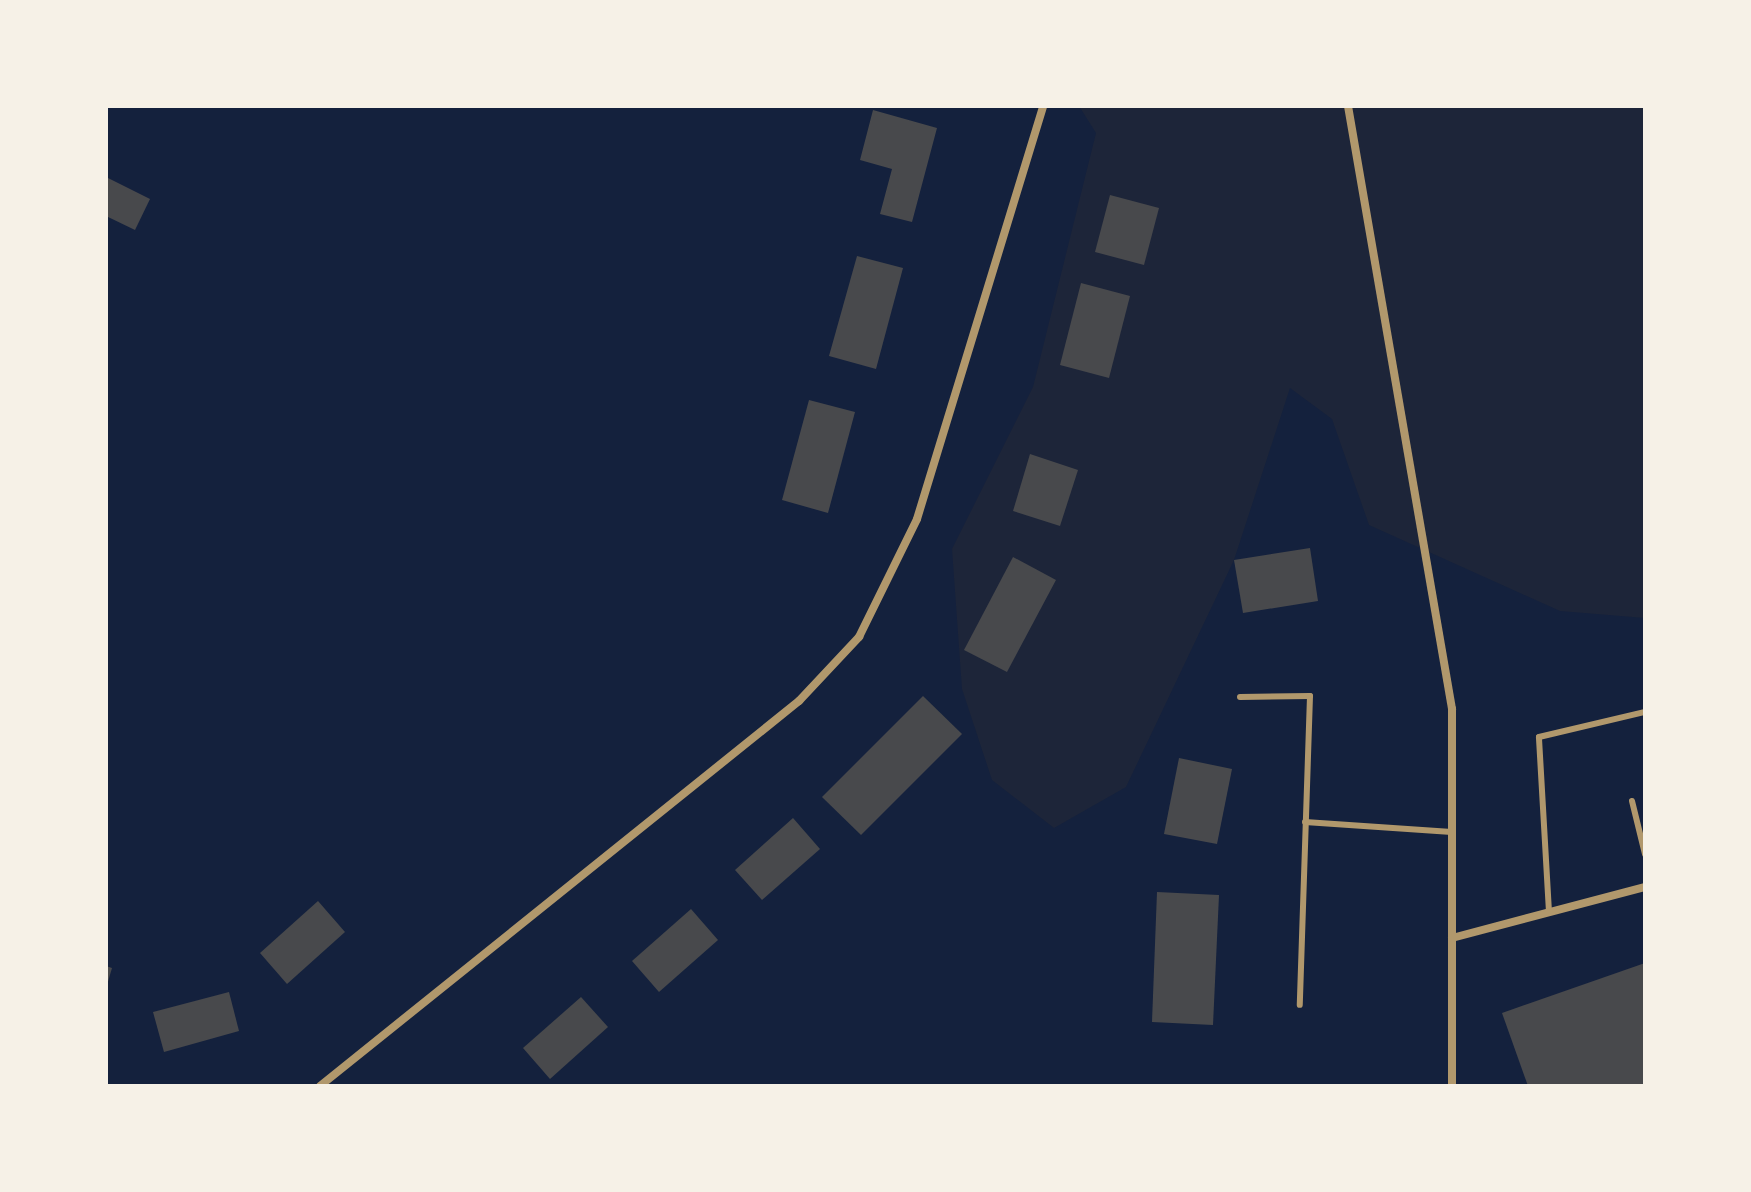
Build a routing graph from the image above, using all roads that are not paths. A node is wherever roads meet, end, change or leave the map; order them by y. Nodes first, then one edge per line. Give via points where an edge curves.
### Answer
1 (1043, 106) edge
2 (1348, 106) edge
3 (1240, 697) dead end
4 (1645, 712) edge
5 (1632, 801) dead end
6 (1305, 822) junction
7 (1452, 832) junction
8 (1645, 854) edge
9 (1645, 887) edge
10 (1549, 912) junction
11 (1452, 938) junction
12 (1300, 1005) dead end
13 (320, 1086) edge
14 (1452, 1086) edge

1 - 13 street via 917,519 859,637 799,701
2 - 7 street via 1452,709
3 - 6 lane via 1310,696
4 - 10 lane via 1539,737
5 - 8 lane
6 - 7 lane
6 - 12 lane
7 - 11 street
9 - 10 street
10 - 11 street
11 - 14 street

